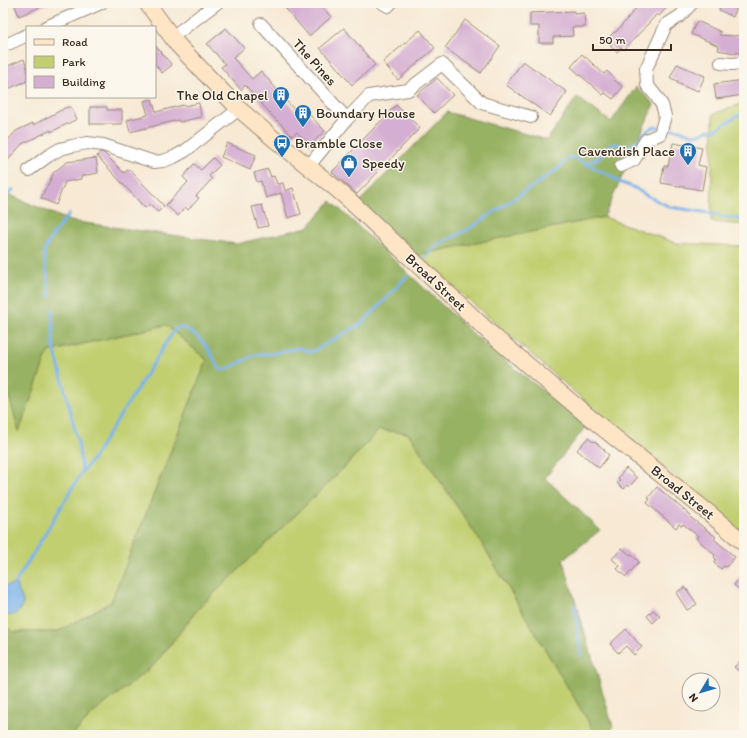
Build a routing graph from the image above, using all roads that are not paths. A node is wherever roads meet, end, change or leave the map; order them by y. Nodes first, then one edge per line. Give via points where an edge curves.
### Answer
1 (101, 3) edge
2 (147, 3) edge
3 (217, 3) edge
4 (383, 3) edge
5 (391, 3) edge
6 (692, 3) edge
7 (262, 24) dead end
8 (48, 26) edge
9 (26, 35) edge
10 (172, 37) junction
11 (3, 45) edge
12 (721, 63) dead end
13 (744, 63) edge
14 (239, 108) junction
15 (531, 117) dead end
16 (347, 119) junction
17 (621, 166) dead end
18 (308, 167) junction
19 (29, 170) dead end
20 (744, 543) edge

1 - 8 street
2 - 10 street, Broad Street
3 - 10 street
4 - 5 street via 388,6
6 - 17 street via 680,16 666,25 646,69 648,85 662,105 665,116 660,134 646,140 634,160
7 - 16 street, The Pines
9 - 11 street
10 - 14 street, Broad Street
12 - 13 street
14 - 18 street, Broad Street
14 - 19 street via 185,151 164,161 154,162 103,145 87,143 60,149
15 - 16 street via 482,103 442,64 408,90 369,96
16 - 18 street
18 - 20 street, Broad Street via 347,198 490,332 583,412

